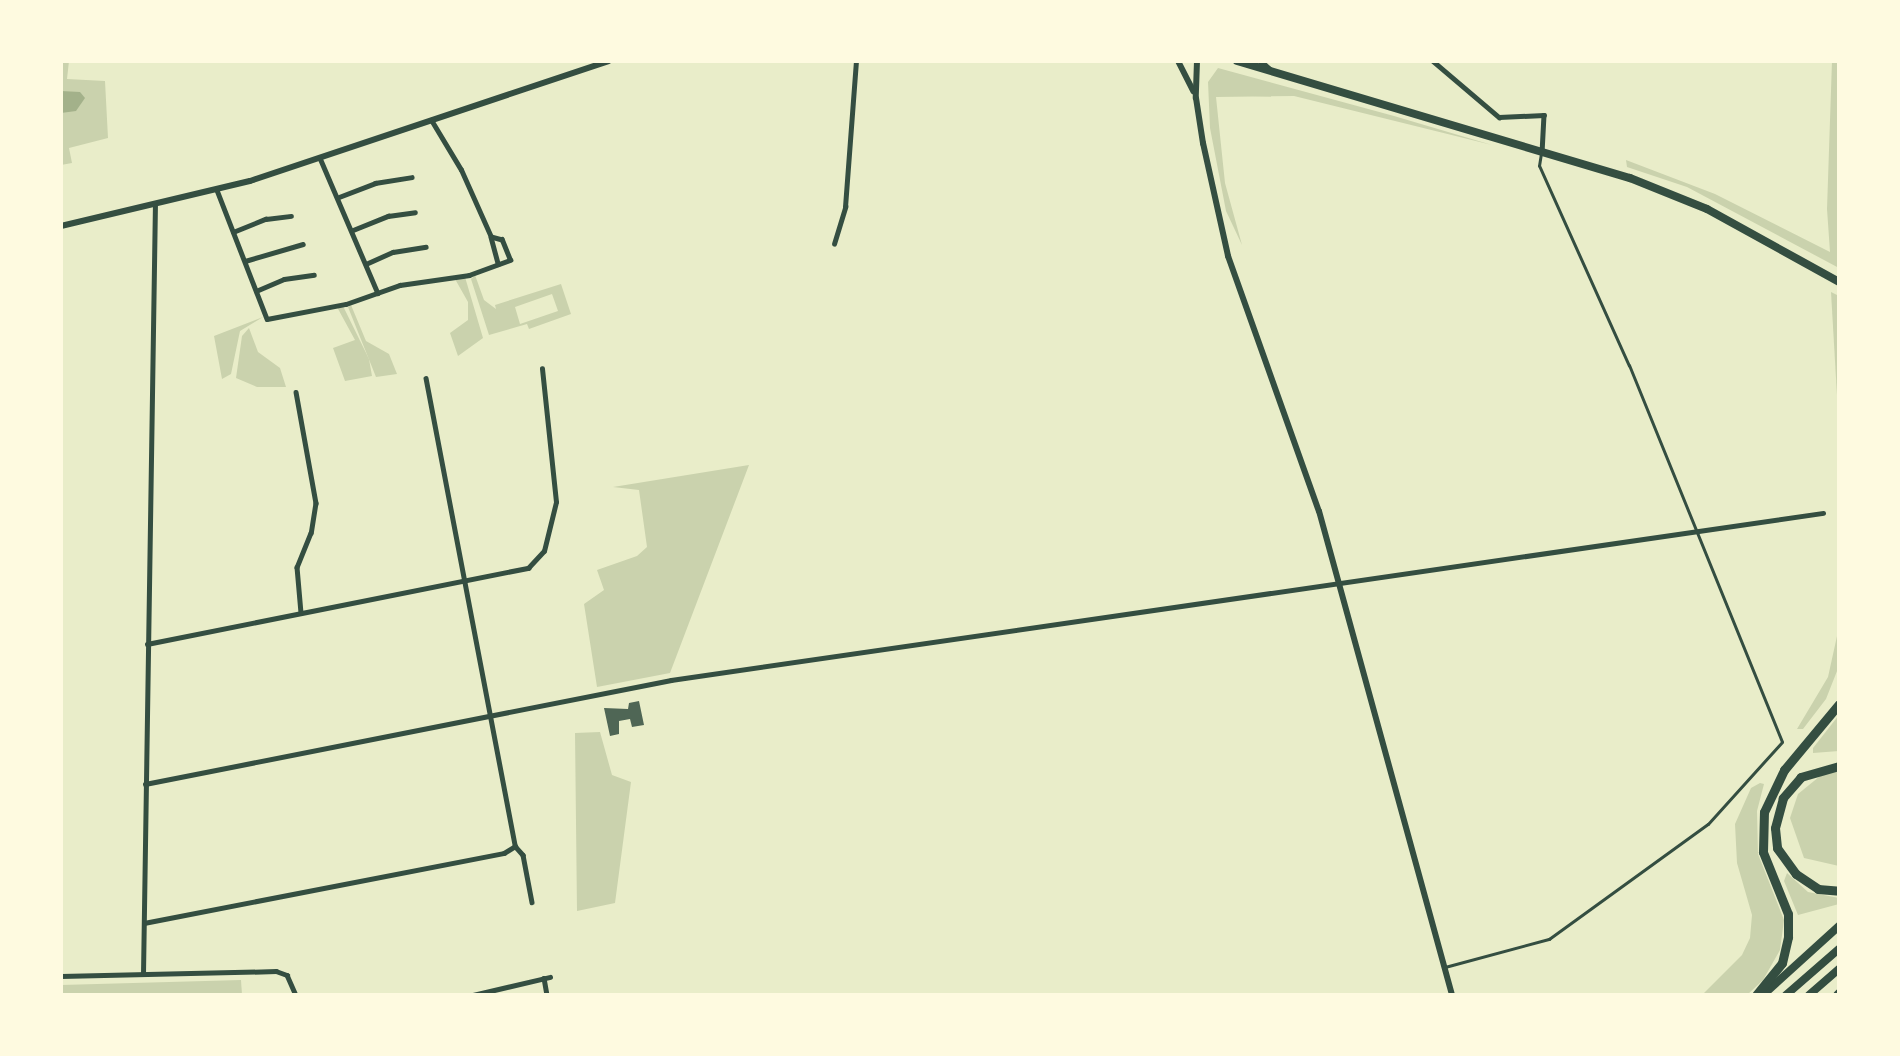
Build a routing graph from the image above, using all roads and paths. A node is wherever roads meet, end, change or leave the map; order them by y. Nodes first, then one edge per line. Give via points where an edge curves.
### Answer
1 (608, 61) edge
2 (856, 61) edge
3 (1178, 61) edge
4 (1197, 61) edge
5 (1237, 61) edge
6 (1260, 61) edge
7 (1433, 61) edge
8 (1272, 72) junction
9 (1196, 98) junction
10 (431, 120) junction
11 (1542, 150) junction
12 (320, 158) junction
13 (412, 177) dead end
14 (217, 190) junction
15 (339, 197) junction
16 (155, 205) junction
17 (415, 212) dead end
18 (291, 216) dead end
19 (61, 226) edge
20 (353, 230) junction
21 (233, 232) junction
22 (491, 237) junction
23 (303, 244) dead end
24 (834, 244) dead end
25 (426, 247) dead end
26 (245, 261) junction
27 (368, 263) junction
28 (498, 264) junction
29 (314, 275) dead end
30 (1839, 282) edge
31 (256, 291) junction
32 (378, 293) junction
33 (542, 369) dead end
34 (426, 378) dead end
35 (296, 392) dead end
36 (1822, 513) dead end
37 (1693, 531) junction
38 (466, 582) junction
39 (1339, 582) junction
40 (301, 613) junction
41 (147, 644) junction
42 (1839, 704) edge
43 (492, 716) junction
44 (1839, 766) edge
45 (145, 784) junction
46 (515, 846) junction
47 (1839, 891) edge
48 (532, 902) dead end
49 (144, 923) junction
50 (1839, 926) edge
51 (1839, 949) edge
52 (1446, 967) junction
53 (1839, 969) edge
54 (143, 974) junction
55 (61, 976) edge
56 (296, 995) edge
57 (473, 995) edge
58 (547, 995) edge
59 (1452, 995) edge
60 (1756, 995) edge
61 (1763, 995) edge
62 (1786, 995) edge
63 (1809, 995) edge

1 - 10 street
2 - 24 street via 845,207
3 - 9 street
4 - 9 street
5 - 8 main road
6 - 8 street
7 - 11 street via 1499,117 1544,116
8 - 11 main road
9 - 39 street via 1210,187 1228,256 1319,511
10 - 12 street
10 - 22 street via 461,170
11 - 30 main road via 1707,209
11 - 37 lane via 1539,166 1629,366
12 - 14 street
12 - 15 street
13 - 15 street via 375,183
14 - 16 street
14 - 21 street
15 - 20 street
16 - 19 street
16 - 41 street
17 - 20 street via 388,216
18 - 21 street
20 - 27 street
21 - 26 street
22 - 28 street
22 - 28 street via 502,240 510,260
23 - 26 street
25 - 27 street via 393,252
26 - 31 street
27 - 32 street
28 - 32 street via 468,275
29 - 31 street via 284,279
31 - 32 street via 267,319
33 - 38 street via 555,486 550,535 544,551 528,568
34 - 38 street
35 - 40 street via 316,503 311,533 297,567
36 - 37 street
37 - 39 street
37 - 52 lane via 1782,742 1708,824 1549,939
38 - 40 street
38 - 43 street
39 - 43 street via 671,680
39 - 52 street
40 - 41 street
41 - 45 street
42 - 60 highway via 1784,770 1763,812 1763,852 1788,914 1788,937 1782,963
43 - 45 street
43 - 46 street
44 - 47 highway via 1801,777 1783,798 1775,828 1777,848 1796,874 1818,889
45 - 49 street
46 - 48 street via 523,855
46 - 49 street via 504,853
49 - 54 street
50 - 61 main road
51 - 62 main road
52 - 59 street
53 - 63 main road
54 - 55 street
54 - 56 street via 276,971 287,975
57 - 58 street via 547,977

